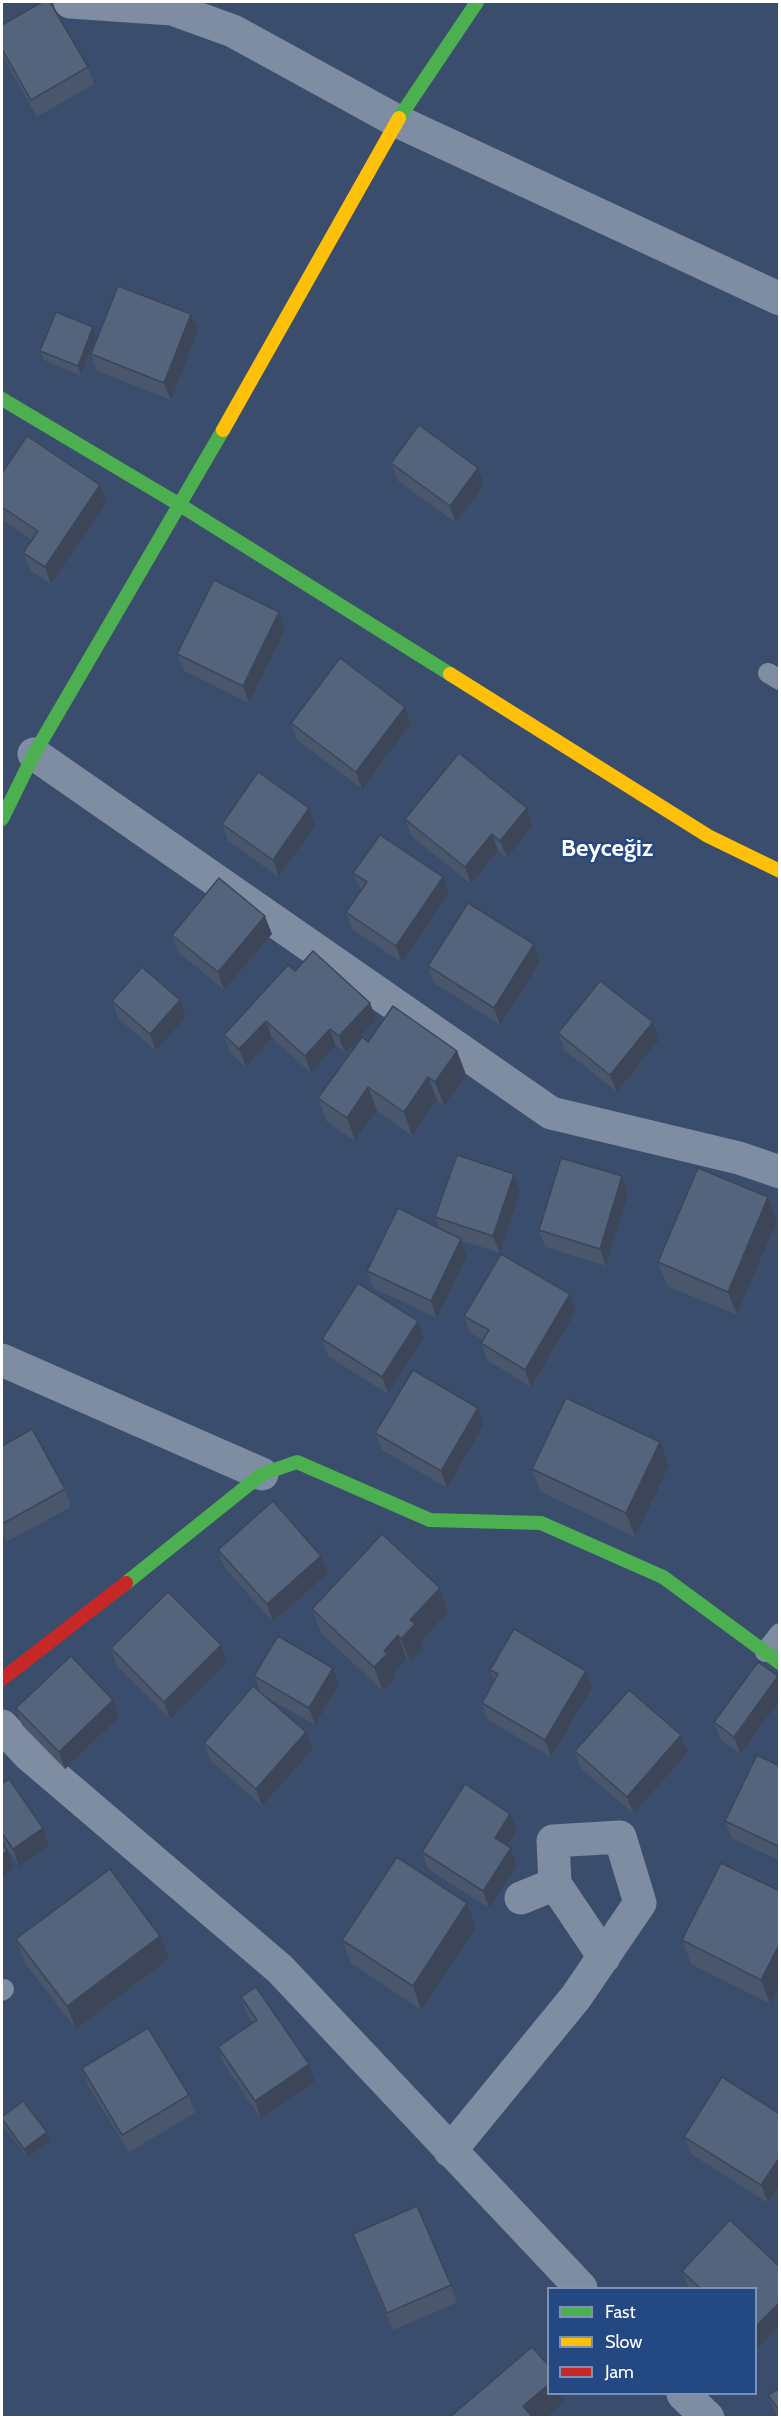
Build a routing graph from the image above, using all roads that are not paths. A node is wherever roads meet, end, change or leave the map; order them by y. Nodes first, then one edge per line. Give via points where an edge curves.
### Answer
1 (70, 2) edge
2 (477, 2) edge
3 (397, 121) junction
4 (780, 299) edge
5 (2, 399) edge
6 (180, 506) junction
7 (34, 754) junction
8 (2, 819) edge
9 (780, 871) edge
10 (780, 1172) edge
11 (2, 1360) edge
12 (262, 1474) junction
13 (780, 1633) edge
14 (772, 1658) edge
15 (2, 1679) edge
16 (2, 1726) edge
17 (555, 1884) junction
18 (522, 1898) dead end
19 (604, 1957) junction
20 (450, 2151) junction
21 (579, 2287) edge
22 (684, 2395) edge
23 (708, 2418) edge

1 - 3 street via 172,9 192,16 233,31
2 - 3 street
3 - 4 street
3 - 6 street
5 - 6 street
6 - 7 street
6 - 9 street via 708,836
7 - 8 street
7 - 10 street via 551,1113 739,1158
11 - 12 street
12 - 14 street via 297,1462 430,1520 541,1523 663,1577
12 - 15 street
13 - 14 lane
16 - 20 street via 29,1755 280,1970
17 - 18 street
17 - 19 street
17 - 19 street via 553,1841 620,1837 640,1903
19 - 20 street
20 - 21 street
22 - 23 street

